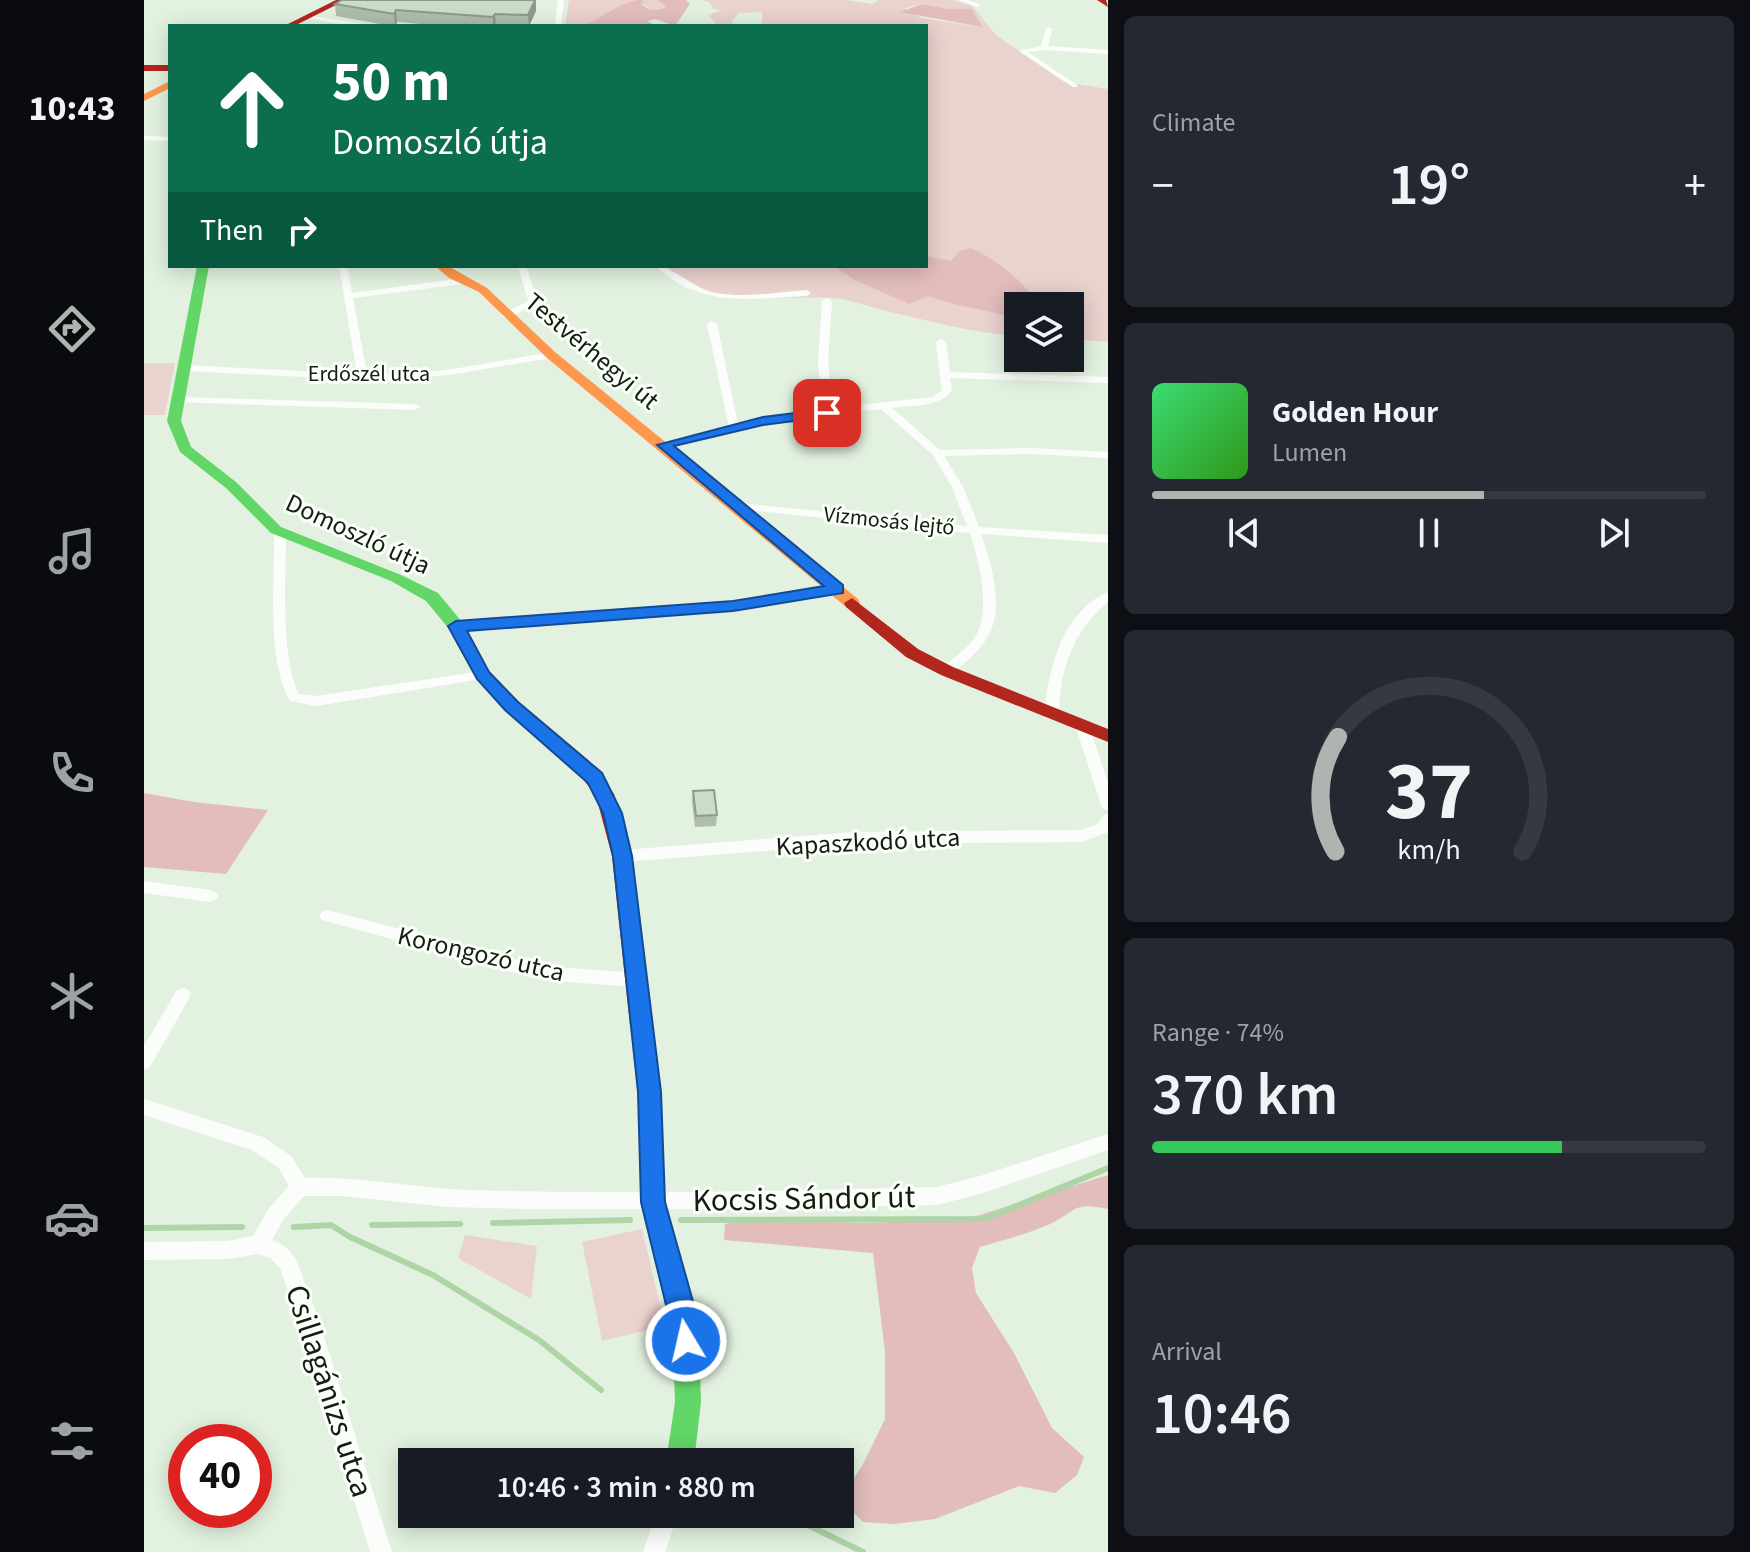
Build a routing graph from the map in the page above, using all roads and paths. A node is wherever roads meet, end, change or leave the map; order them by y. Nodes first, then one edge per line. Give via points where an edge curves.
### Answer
1 (342, 0) edge
2 (561, 0) edge
3 (962, 0) edge
4 (1101, 0) edge
5 (977, 5) dead end
6 (1108, 5) edge
7 (306, 17) junction
8 (292, 24) edge
9 (353, 24) edge
10 (558, 24) edge
11 (1049, 29) dead end
12 (1044, 48) junction
13 (1108, 52) edge
14 (164, 71) edge
15 (1075, 86) dead end
16 (144, 98) edge
17 (144, 138) edge
18 (168, 139) edge
19 (203, 268) edge
20 (343, 268) edge
21 (444, 268) edge
22 (523, 268) edge
23 (662, 268) edge
24 (463, 281) junction
25 (807, 293) dead end
26 (350, 296) junction
27 (827, 301) dead end
28 (507, 316) junction
29 (712, 324) dead end
30 (941, 342) dead end
31 (551, 355) junction
32 (185, 368) junction
33 (946, 375) junction
34 (363, 377) junction
35 (1108, 380) edge
36 (179, 400) junction
37 (415, 407) dead end
38 (885, 407) junction
39 (827, 413) junction
40 (734, 428) junction
41 (664, 445) junction
42 (936, 453) junction
43 (1108, 455) edge
44 (738, 506) junction
45 (974, 530) junction
46 (280, 532) junction
47 (1108, 539) edge
48 (837, 589) junction
49 (1108, 596) edge
50 (456, 626) junction
51 (947, 671) junction
52 (483, 675) junction
53 (1052, 716) junction
54 (1083, 728) junction
55 (1108, 736) edge
56 (1108, 805) edge
57 (1108, 820) edge
58 (622, 856) junction
59 (144, 887) edge
60 (210, 896) dead end
61 (327, 916) dead end
62 (637, 980) junction
63 (183, 995) dead end
64 (144, 1062) edge
65 (146, 1107) edge
66 (1108, 1142) edge
67 (300, 1187) junction
68 (653, 1202) junction
69 (259, 1245) junction
70 (144, 1251) edge
71 (682, 1448) edge
72 (662, 1528) edge
73 (381, 1552) edge
74 (654, 1552) edge

1 - 7 street
2 - 10 street
3 - 5 street
4 - 6 street
7 - 8 street
7 - 9 street
11 - 12 street
12 - 13 street
12 - 15 street via 1022,51
14 - 16 street
17 - 18 street
19 - 32 street, Domoszló útja
20 - 26 street
21 - 24 street, Testvérhegyi út
22 - 28 street via 533,302
23 - 25 street via 690,289 723,297
24 - 26 street
24 - 28 street, Testvérhegyi út via 483,290
26 - 34 street
27 - 39 street
28 - 31 street, Testvérhegyi út
29 - 40 street
30 - 33 street
31 - 34 street, Erdőszél utca via 399,378
31 - 41 street, Testvérhegyi út
32 - 34 street, Erdőszél utca
32 - 36 street, Domoszló útja
33 - 35 street
33 - 38 street via 943,396
36 - 37 street
36 - 46 street, Domoszló útja via 175,428 185,449
38 - 39 street
38 - 42 street, Vízmosás lejtő
39 - 40 street
40 - 41 street
41 - 44 street, Testvérhegyi út
42 - 43 street
42 - 45 street, Vízmosás lejtő
44 - 45 street, Vízmosás lejtő
44 - 48 street, Testvérhegyi út
45 - 47 street
45 - 51 street via 991,610 980,639
46 - 50 street, Domoszló útja via 416,588 432,597
46 - 52 street via 283,656 287,687 295,698 316,701
48 - 50 street via 733,606
48 - 51 street, Testvérhegyi út via 912,653
49 - 53 street via 1086,613 1058,657
50 - 52 street, Domoszló útja
51 - 53 street, Testvérhegyi út
52 - 58 street, Domoszló útja via 595,778 613,813
53 - 54 street, Testvérhegyi út
54 - 55 street, Testvérhegyi út
54 - 56 street
57 - 58 street, Kapaszkodó utca via 1103,828 1082,836 855,838
58 - 62 street, Domoszló útja
59 - 60 street
61 - 62 street, Korongozó utca via 541,973
62 - 68 street, Domoszló útja via 651,1116
63 - 64 street
65 - 67 street via 257,1143 285,1162
66 - 68 street, Kocsis Sándor út via 937,1196
67 - 68 street, Kocsis Sándor út via 337,1184 440,1198
67 - 69 street via 276,1214
68 - 71 street, Domoszló útja via 686,1341 688,1402
69 - 70 street
69 - 73 street, Csillagánizs utca via 287,1262
72 - 74 street

